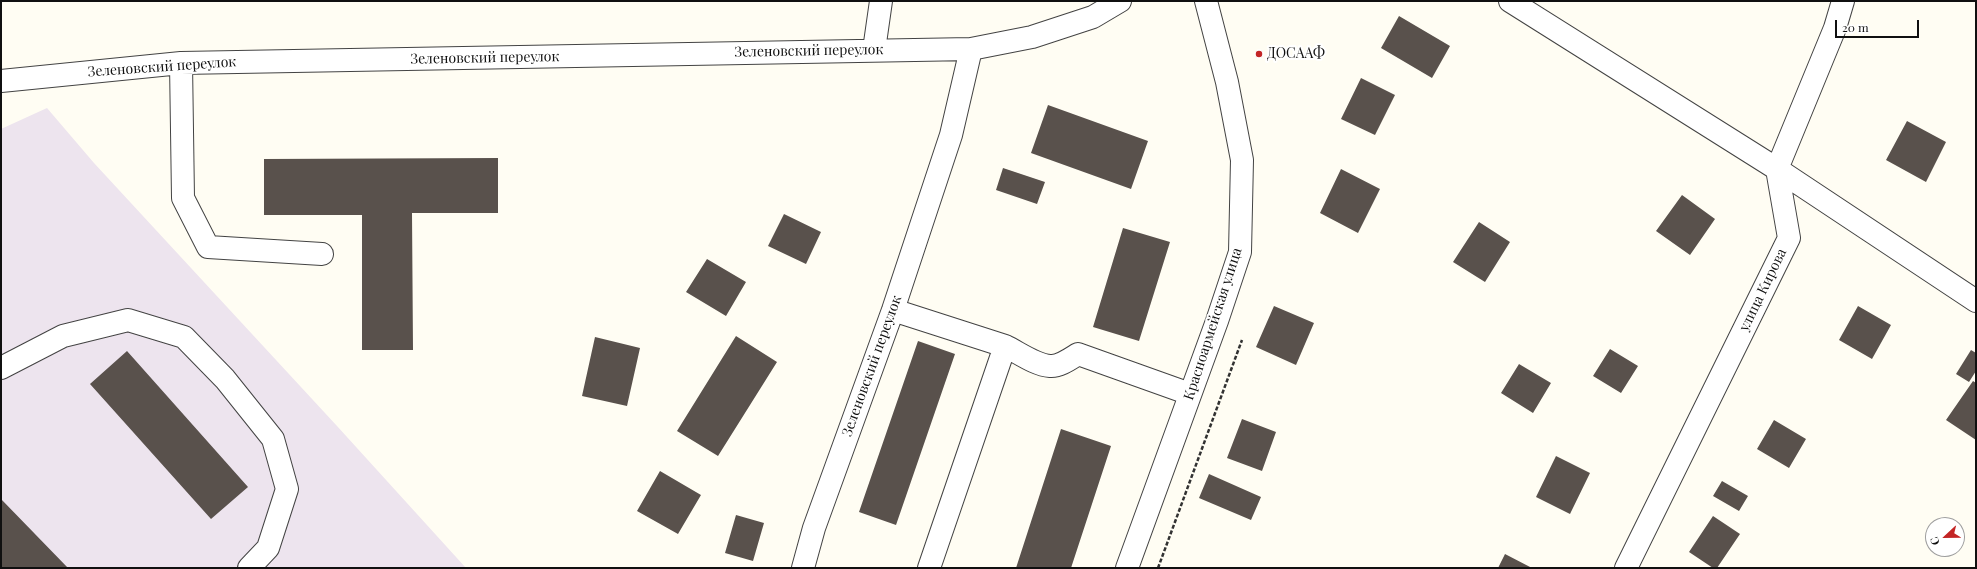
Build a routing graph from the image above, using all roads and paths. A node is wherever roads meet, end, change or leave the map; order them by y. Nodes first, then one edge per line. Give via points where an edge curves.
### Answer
1 (881, 1) edge
2 (1120, 1) edge
3 (1206, 1) edge
4 (1510, 1) edge
5 (1843, 1) edge
6 (971, 49) junction
7 (874, 50) junction
8 (181, 63) junction
9 (1, 81) edge
10 (1777, 169) junction
11 (322, 254) dead end
12 (1976, 300) edge
13 (893, 310) junction
14 (1242, 340) dead end
15 (1005, 346) junction
16 (1, 368) edge
17 (1190, 394) junction
18 (249, 568) edge
19 (803, 568) edge
20 (929, 568) edge
21 (1127, 568) edge
22 (1158, 568) edge
23 (1626, 568) edge

1 - 7 street
2 - 6 street, Зеленовский переулок via 1093,17 1032,37
3 - 17 street, Красноармейская улица via 1227,82 1242,160 1240,252
4 - 10 street
5 - 10 street via 1835,28
6 - 7 street, Зеленовский переулок
6 - 13 street, Зеленовский переулок via 951,135
7 - 8 street, Зеленовский переулок
8 - 9 street, Зеленовский переулок
8 - 11 street via 183,198 208,247
10 - 12 street
10 - 23 street, улица Кирова via 1789,238
13 - 15 street
13 - 19 street, Зеленовский переулок via 814,528
14 - 22 path
15 - 17 street via 1050,366 1078,354
15 - 20 street
16 - 18 street via 63,336 128,320 184,337 225,379 273,439 275,446 287,489 268,548
17 - 21 street, Красноармейская улица

